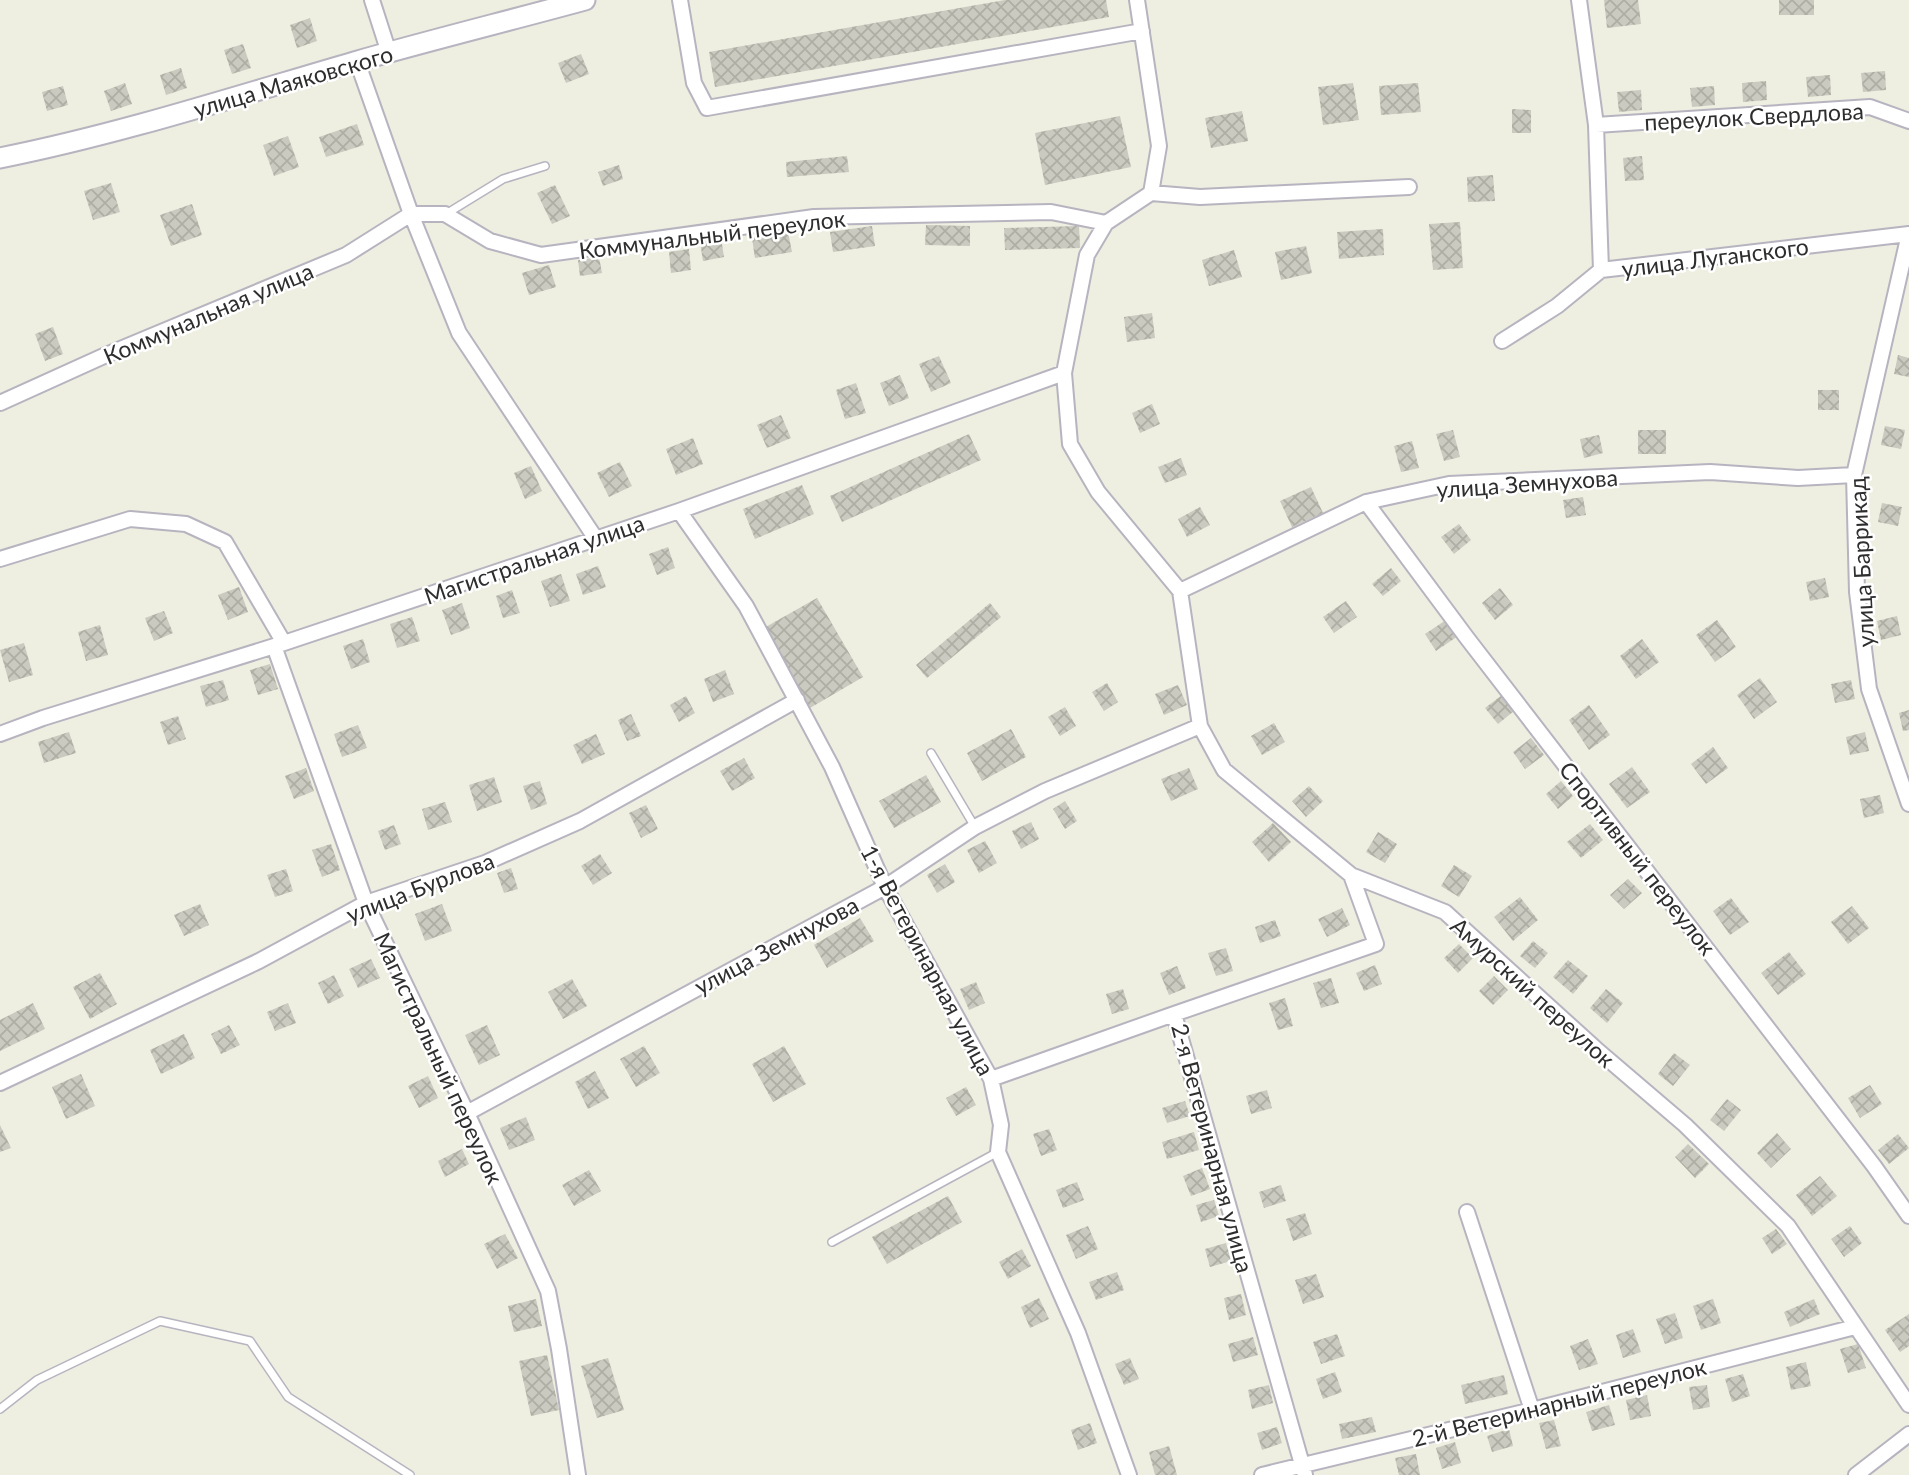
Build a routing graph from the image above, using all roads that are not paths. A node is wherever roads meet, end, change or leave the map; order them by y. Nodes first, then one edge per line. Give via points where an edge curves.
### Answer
1 (372, 0) edge
2 (585, 0) edge
3 (680, 0) edge
4 (1137, 0) edge
5 (1579, 0) edge
6 (1142, 31) junction
7 (389, 52) junction
8 (357, 61) junction
9 (1909, 121) edge
10 (1596, 125) junction
11 (0, 158) edge
12 (545, 166) dead end
13 (1409, 187) dead end
14 (1151, 193) junction
15 (411, 214) junction
16 (445, 214) junction
17 (1106, 222) junction
18 (1909, 234) edge
19 (1601, 270) junction
20 (1502, 341) dead end
21 (1063, 373) junction
22 (0, 404) edge
23 (1854, 475) junction
24 (1366, 502) junction
25 (679, 510) junction
26 (596, 538) junction
27 (0, 559) edge
28 (1180, 591) junction
29 (279, 645) junction
30 (797, 699) junction
31 (1200, 726) junction
32 (0, 734) edge
33 (932, 753) dead end
34 (1909, 804) edge
35 (975, 827) junction
36 (1351, 875) junction
37 (885, 887) junction
38 (366, 903) junction
39 (1174, 1014) junction
40 (991, 1079) junction
41 (0, 1083) edge
42 (467, 1113) junction
43 (999, 1152) junction
44 (1467, 1212) dead end
45 (1909, 1216) edge
46 (832, 1242) dead end
47 (1855, 1327) junction
48 (1908, 1400) edge
49 (0, 1409) edge
50 (1532, 1410) junction
51 (1909, 1434) edge
52 (1303, 1470) edge
53 (410, 1475) edge
54 (578, 1475) edge
55 (1129, 1475) edge
56 (1262, 1475) edge
57 (1856, 1475) edge

1 - 7 street
2 - 7 main road, улица Маяковского
3 - 6 street via 694,83 707,108
4 - 6 street
5 - 10 street
6 - 14 street via 1158,146
7 - 8 main road, улица Маяковского
8 - 11 main road, улица Маяковского via 180,113
8 - 15 street
9 - 10 street, переулок Свердлова via 1870,107
10 - 19 street
12 - 16 lane via 503,179
13 - 14 street via 1200,197
14 - 17 street
15 - 16 street
15 - 22 street, Коммунальная улица via 346,255
15 - 26 street via 459,333
16 - 17 street, Коммунальный переулок via 490,241 541,255 814,218 1051,212
17 - 21 street via 1087,255
18 - 19 street, улица Луганского
18 - 23 street, улица Баррикад
19 - 20 street, улица Луганского via 1557,306
21 - 25 street, Магистральная улица
21 - 28 street via 1070,444 1098,492
23 - 24 street, улица Земнухова via 1798,478 1710,472 1449,484
23 - 34 street, улица Баррикад via 1857,592 1869,690
24 - 28 street, улица Земнухова
24 - 45 street, Спортивный переулок
25 - 26 street, Магистральная улица
25 - 30 street, 1-я Ветеринарная улица via 746,606
26 - 29 street, Магистральная улица
27 - 29 street, Магистральный переулок via 130,519 186,524 225,542
28 - 31 street, Амурский переулок
29 - 32 street, Магистральная улица
29 - 38 street, Магистральный переулок
30 - 37 street, 1-я Ветеринарная улица
30 - 38 street, улица Бурлова via 580,821 485,863
31 - 35 street, улица Земнухова via 1045,791
31 - 36 street, Амурский переулок via 1224,770
33 - 35 lane
35 - 37 street, улица Земнухова
36 - 39 street, 2-я Ветеринарная улица via 1377,944
36 - 47 street, Амурский переулок via 1445,912 1685,1125 1788,1226
37 - 40 street, 1-я Ветеринарная улица
37 - 42 street, улица Земнухова
38 - 41 street, улица Бурлова via 257,962
38 - 42 street, Магистральный переулок
39 - 40 street
39 - 52 street, 2-я Ветеринарная улица
40 - 43 street, 1-я Ветеринарная улица via 1001,1125
42 - 54 street, Магистральный переулок via 548,1291
43 - 46 lane
43 - 55 street, 1-я Ветеринарная улица via 1078,1333
44 - 50 street
47 - 48 street, Амурский переулок
47 - 50 street, 2-й Ветеринарный переулок
49 - 53 lane via 37,1380 160,1321 250,1341 288,1397
50 - 52 street, 2-й Ветеринарный переулок
51 - 57 street
52 - 56 street, 2-й Ветеринарный переулок

